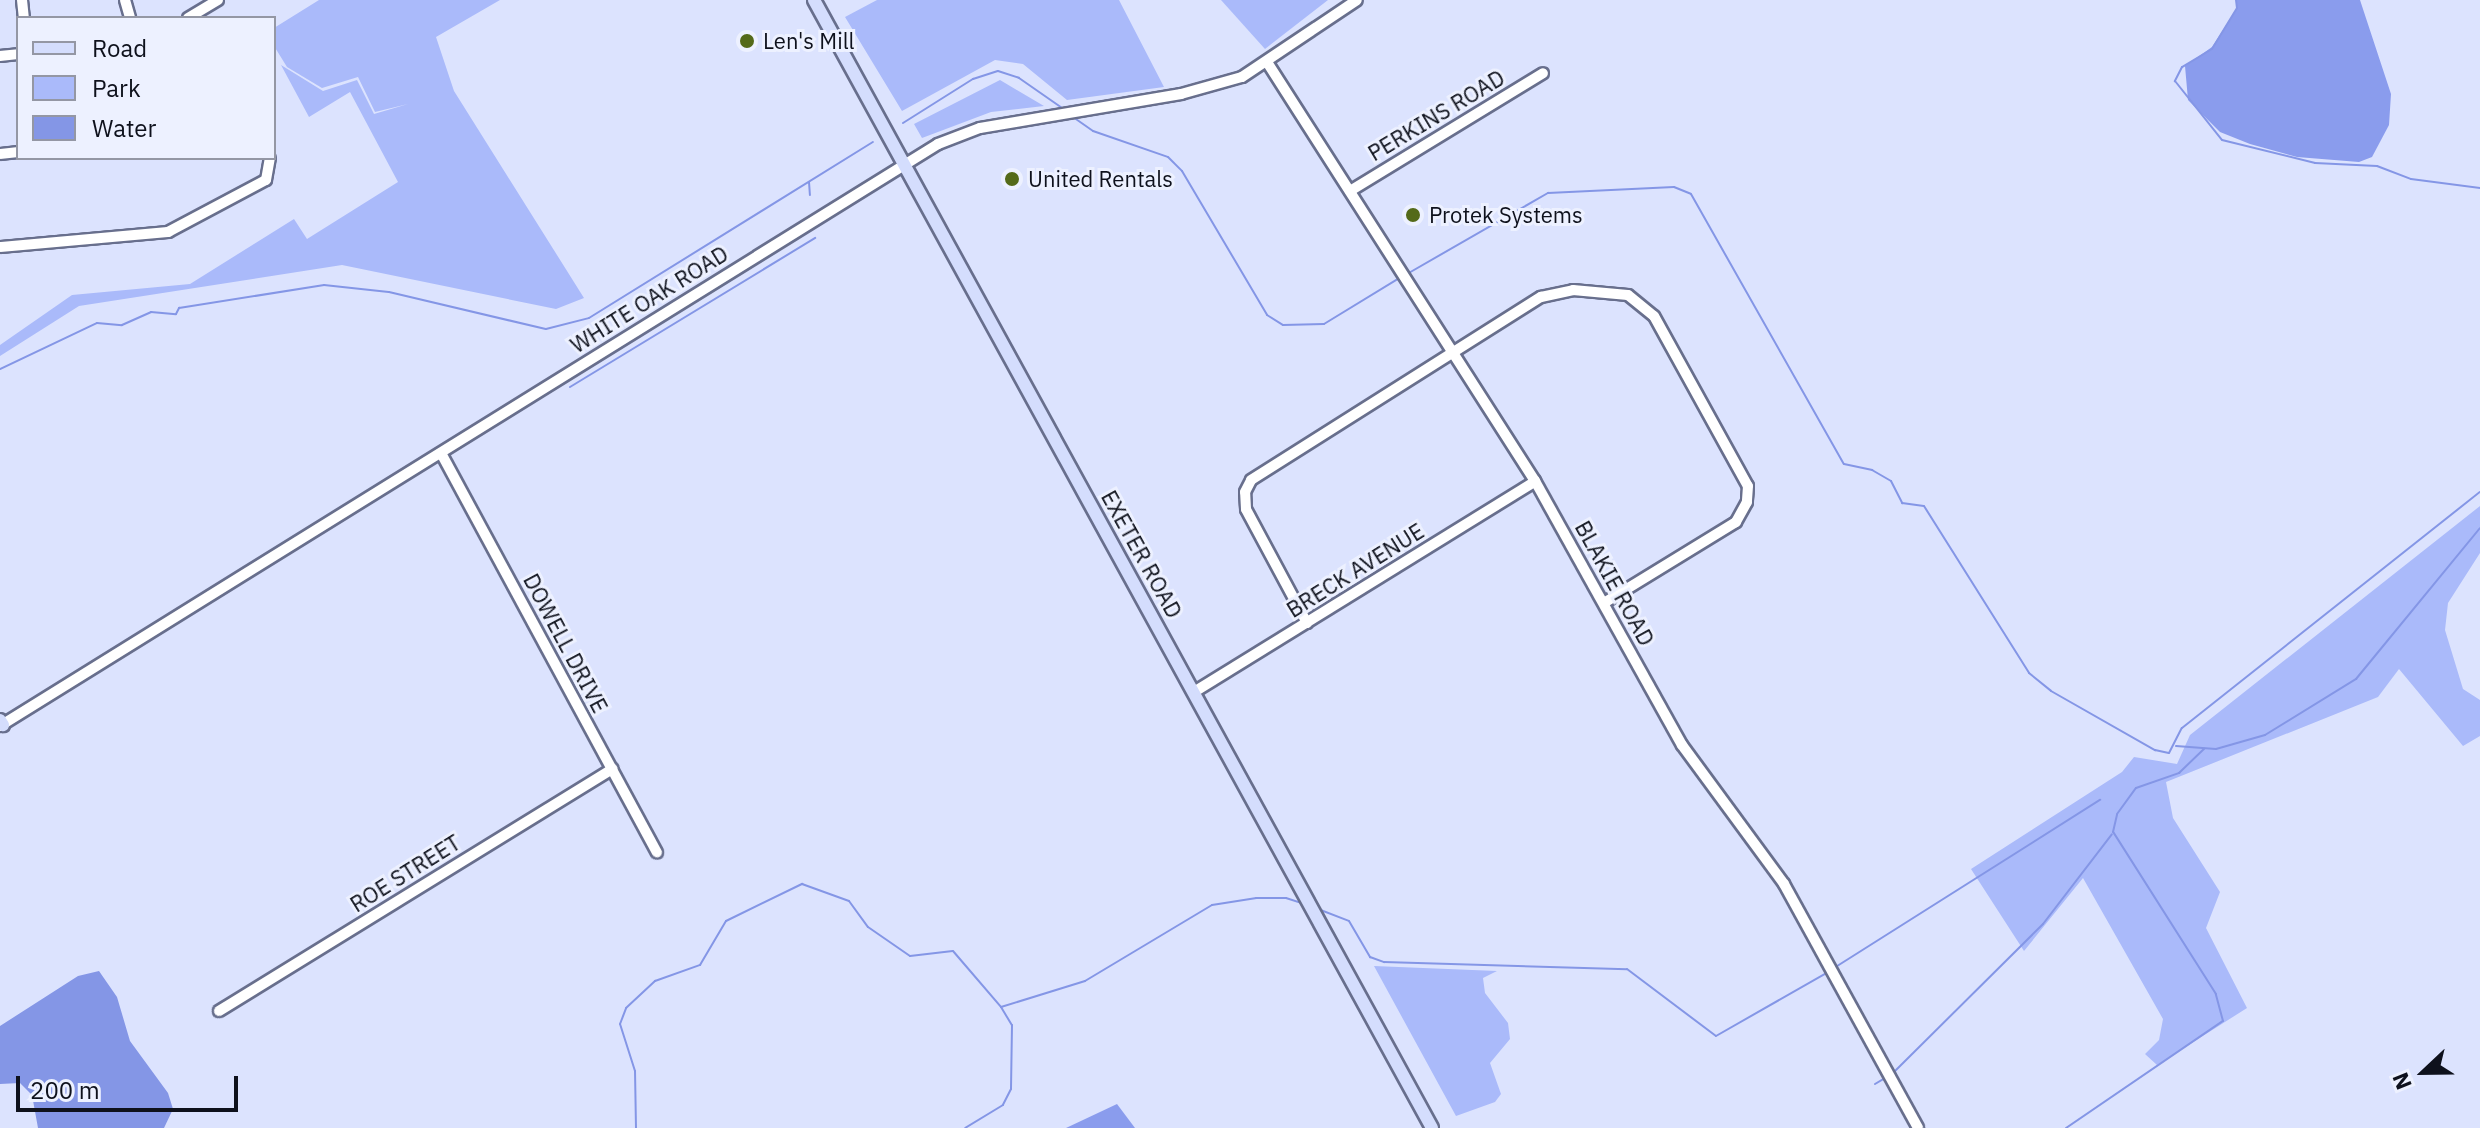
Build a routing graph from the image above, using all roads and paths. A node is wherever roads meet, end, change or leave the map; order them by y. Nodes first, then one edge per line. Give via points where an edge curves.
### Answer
1 (218, 0) edge
2 (814, 0) edge
3 (1357, 0) edge
4 (194, 16) edge
5 (1267, 62) junction
6 (1543, 73) dead end
7 (270, 160) edge
8 (903, 164) junction
9 (1350, 191) junction
10 (0, 247) edge
11 (1452, 354) junction
12 (441, 453) junction
13 (1535, 481) junction
14 (1604, 603) junction
15 (1307, 623) junction
16 (1194, 692) junction
17 (1, 724) edge
18 (612, 769) junction
19 (657, 852) dead end
20 (219, 1011) dead end
21 (1432, 1128) edge
22 (1918, 1128) edge

1 - 4 street
2 - 8 main road, EXETER ROAD
3 - 5 street, WHITE OAK ROAD
5 - 8 street, WHITE OAK ROAD via 1207,89 980,128
5 - 9 street, BLAKIE ROAD
6 - 9 street, PERKINS ROAD
7 - 10 street via 266,180 168,232
8 - 12 street, WHITE OAK ROAD
8 - 16 main road, EXETER ROAD
9 - 11 street, BLAKIE ROAD
11 - 13 street, BLAKIE ROAD
11 - 14 street via 1557,291 1628,295 1661,325 1742,470 1748,497 1736,522
11 - 15 street via 1254,477 1246,488 1246,509
12 - 17 street, WHITE OAK ROAD
12 - 18 street, DOWELL DRIVE
13 - 14 street, BLAKIE ROAD
13 - 15 street, BRECK AVENUE
14 - 22 street, BLAKIE ROAD via 1682,745 1784,884
15 - 16 street, BRECK AVENUE
16 - 21 main road, EXETER ROAD
18 - 19 street, DOWELL DRIVE
18 - 20 street, ROE STREET

